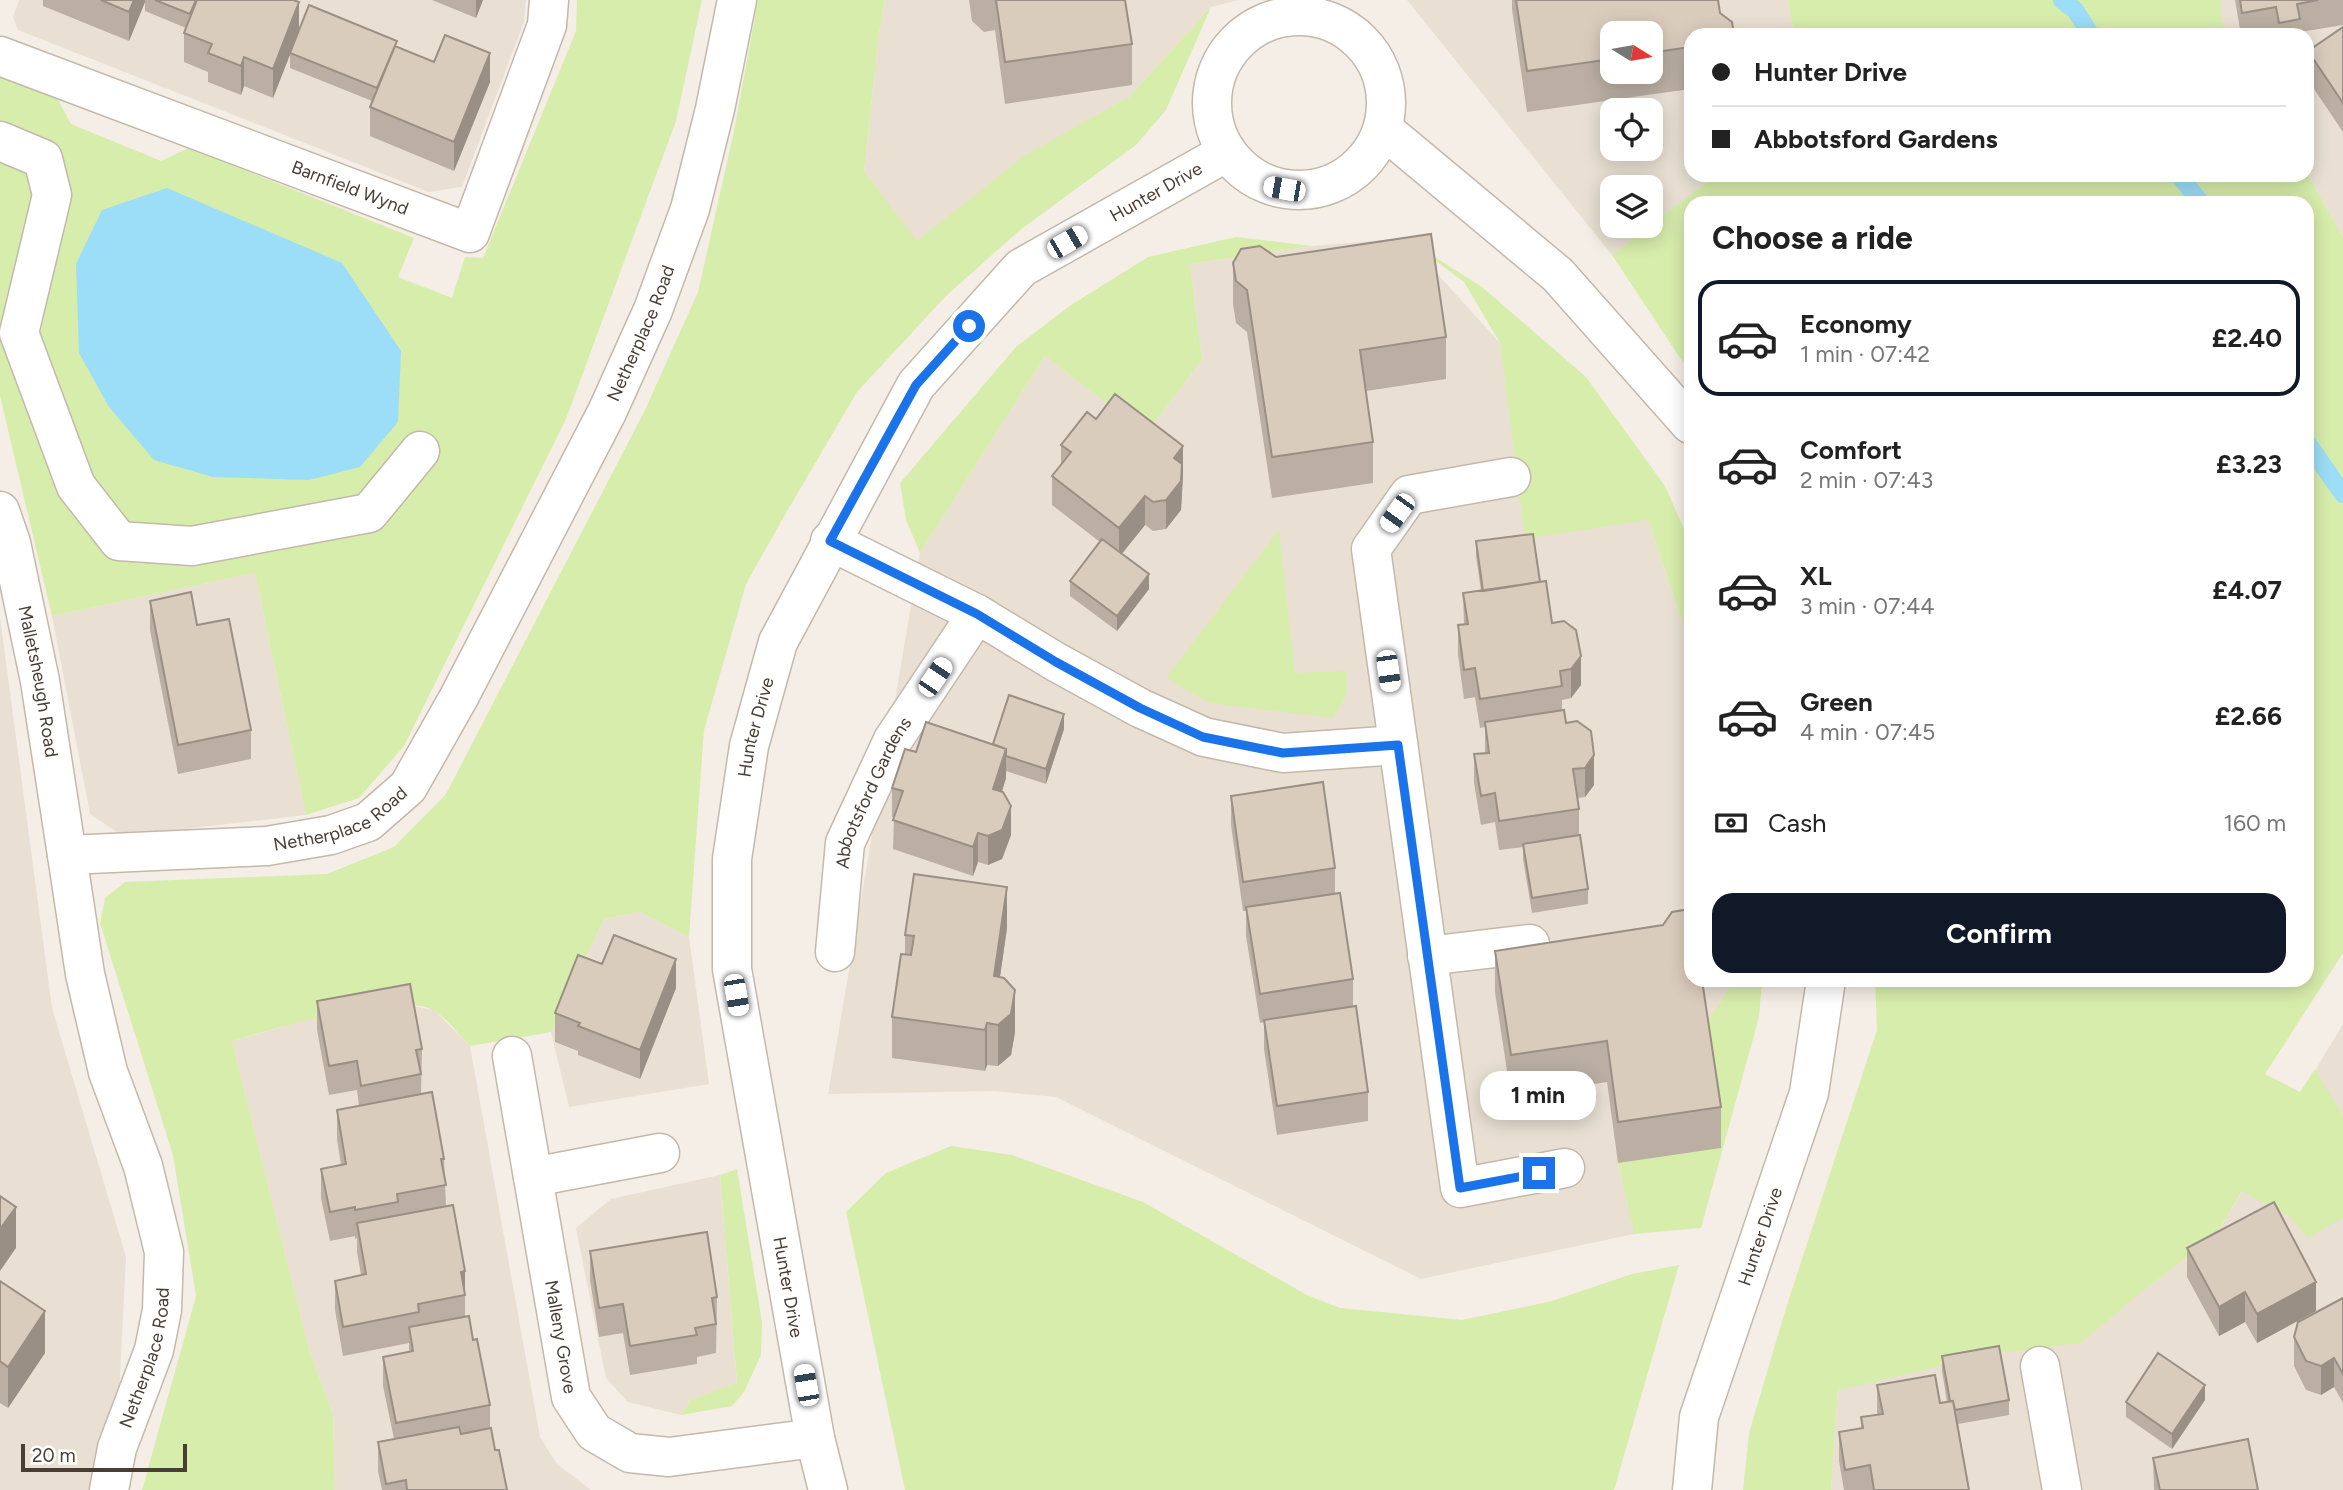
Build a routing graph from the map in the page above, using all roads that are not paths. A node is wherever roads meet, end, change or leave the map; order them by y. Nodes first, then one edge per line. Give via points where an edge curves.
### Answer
1 (549, 0) edge
2 (737, 0) edge
3 (1293, 7) edge
4 (0, 56) edge
5 (1383, 129) junction
6 (0, 141) edge
7 (1227, 152) junction
8 (1684, 417) edge
9 (420, 451) dead end
10 (1511, 477) dead end
11 (0, 511) edge
12 (830, 541) junction
13 (977, 614) junction
14 (1398, 745) junction
15 (67, 855) junction
16 (1530, 944) edge
17 (835, 952) dead end
18 (1427, 956) junction
19 (1825, 987) edge
20 (512, 1056) dead end
21 (660, 1153) dead end
22 (1565, 1168) dead end
23 (533, 1177) junction
24 (2040, 1366) dead end
25 (815, 1438) junction
26 (109, 1490) edge
27 (828, 1490) edge
28 (1692, 1490) edge
29 (2062, 1490) edge

1 - 4 street, Barnfield Wynd via 547,25 470,233
2 - 15 street, Netherplace Road via 690,209 653,310 607,412 408,787 368,822 331,835 267,846
3 - 5 street via 1354,34 1371,54 1383,77 1387,103
3 - 7 street via 1253,29 1232,47 1218,71 1212,99 1215,126
5 - 7 street via 1371,154 1351,174 1326,187 1298,191 1270,186 1245,172
5 - 8 street via 1558,275
6 - 9 street via 43,159 52,195 19,333 76,486 119,541 192,546 369,513
7 - 12 street, Hunter Drive via 1021,268 916,385
10 - 14 street via 1409,495 1371,548
11 - 15 street, Malletsheugh Road via 40,681
12 - 13 street
12 - 25 street, Hunter Drive via 778,642 749,747 732,859 732,969
13 - 14 street via 1140,708 1203,737 1283,753
13 - 17 street, Abbotsford Gardens via 893,740 845,843
14 - 18 street
15 - 26 street, Netherplace Road via 85,974 108,1072 143,1166 164,1252 162,1310 154,1350 117,1448
16 - 18 street
18 - 22 street via 1460,1188
19 - 28 street, Hunter Drive via 1809,1093 1699,1417
20 - 23 street, Malleny Grove
21 - 23 street
23 - 25 street, Malleny Grove via 571,1397 594,1432 630,1453 669,1457
24 - 29 street
25 - 27 street, Hunter Drive

